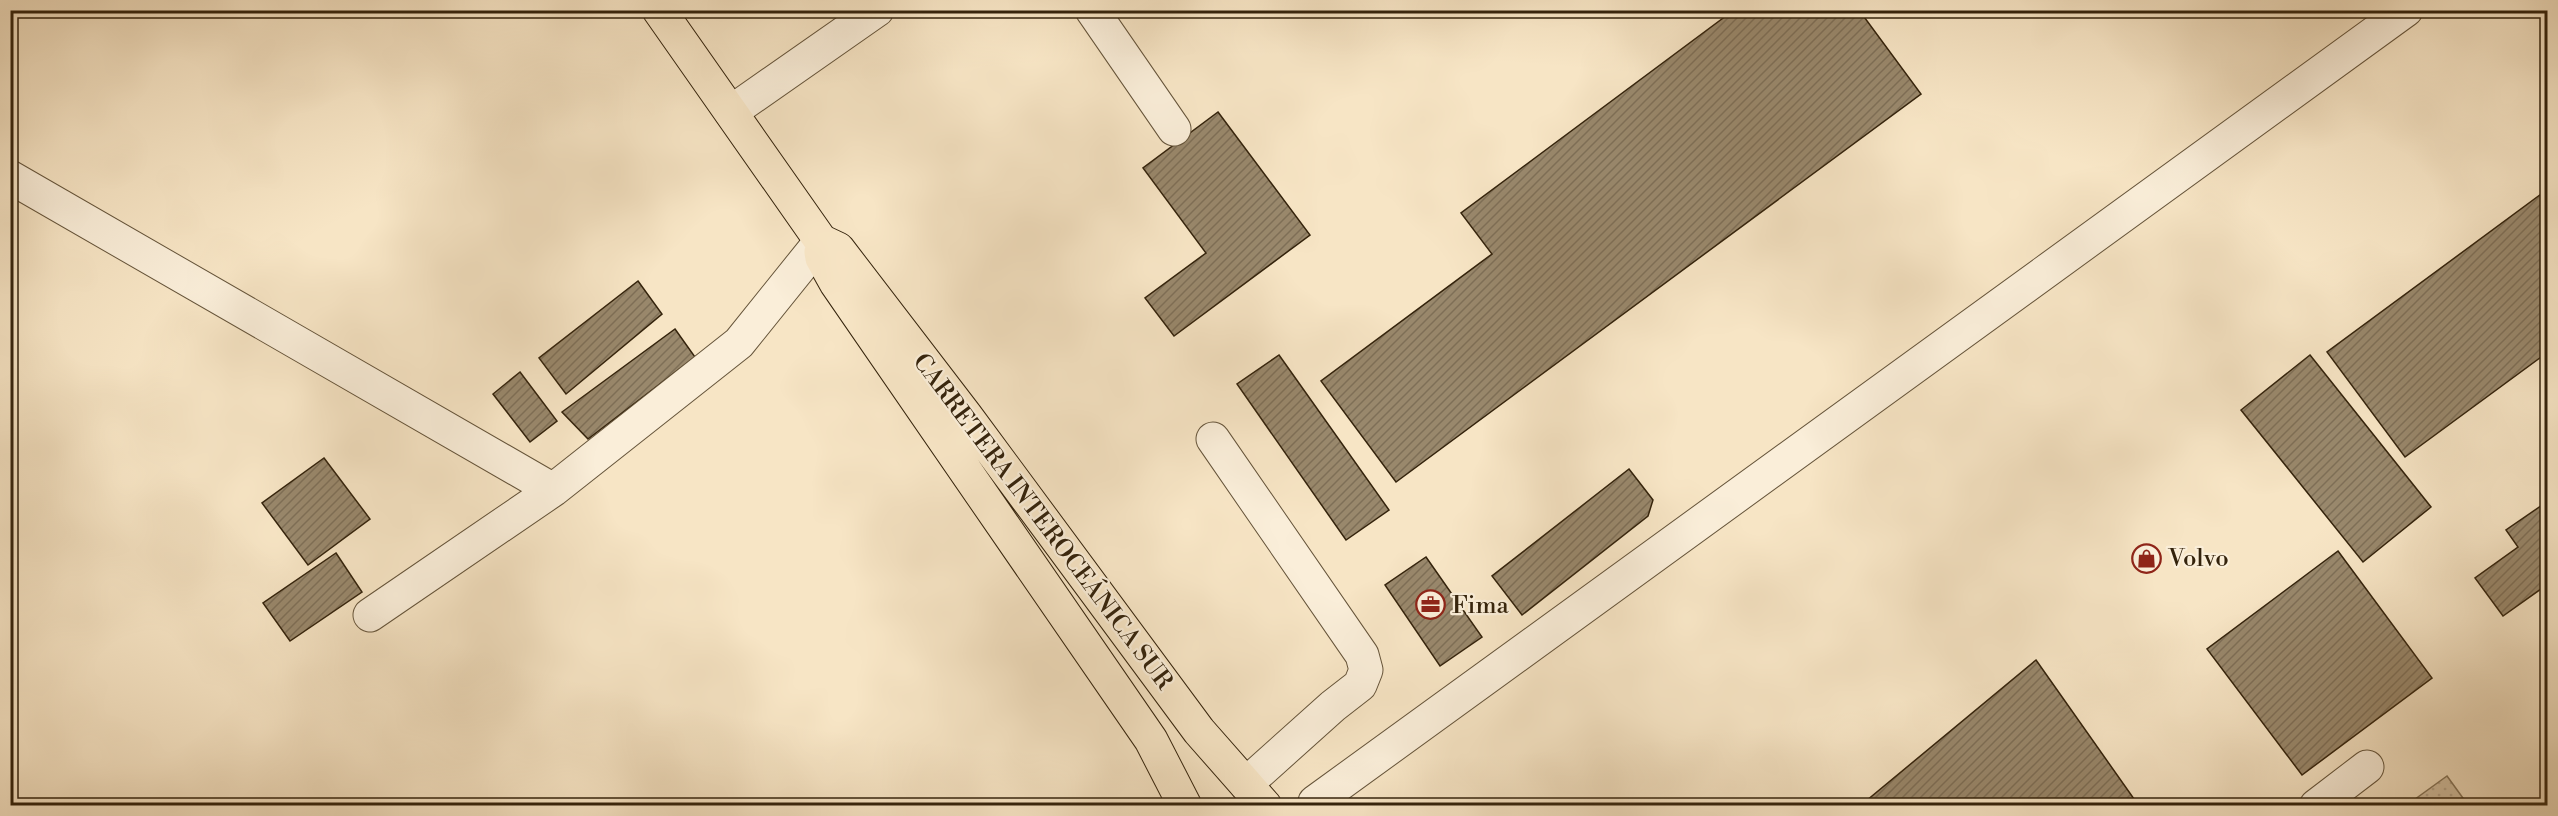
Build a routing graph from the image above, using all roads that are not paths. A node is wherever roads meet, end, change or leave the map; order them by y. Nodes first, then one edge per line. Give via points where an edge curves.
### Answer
1 (659, 10) edge
2 (877, 10) edge
3 (1092, 10) edge
4 (2406, 10) edge
5 (731, 112) junction
6 (1174, 129) dead end
7 (10, 177) edge
8 (821, 241) junction
9 (1213, 439) dead end
10 (553, 490) junction
11 (370, 615) dead end
12 (2367, 767) dead end
13 (1255, 795) edge
14 (1185, 806) edge
15 (1315, 806) edge
16 (2316, 806) edge

1 - 5 highway, CARRETERA INTEROCEÁNICA SUR
2 - 5 street
3 - 6 street
4 - 15 street via 1315,801
5 - 8 highway, CARRETERA INTEROCEÁNICA SUR
7 - 10 street
8 - 10 street via 739,343
8 - 13 highway, CARRETERA INTEROCEÁNICA SUR via 838,249 863,280 1199,731
8 - 14 highway, CARRETERA INTEROCEÁNICA SUR via 822,258 836,282 1151,740
9 - 13 street via 1362,655 1366,670 1360,685 1311,725
10 - 11 street
12 - 16 street

